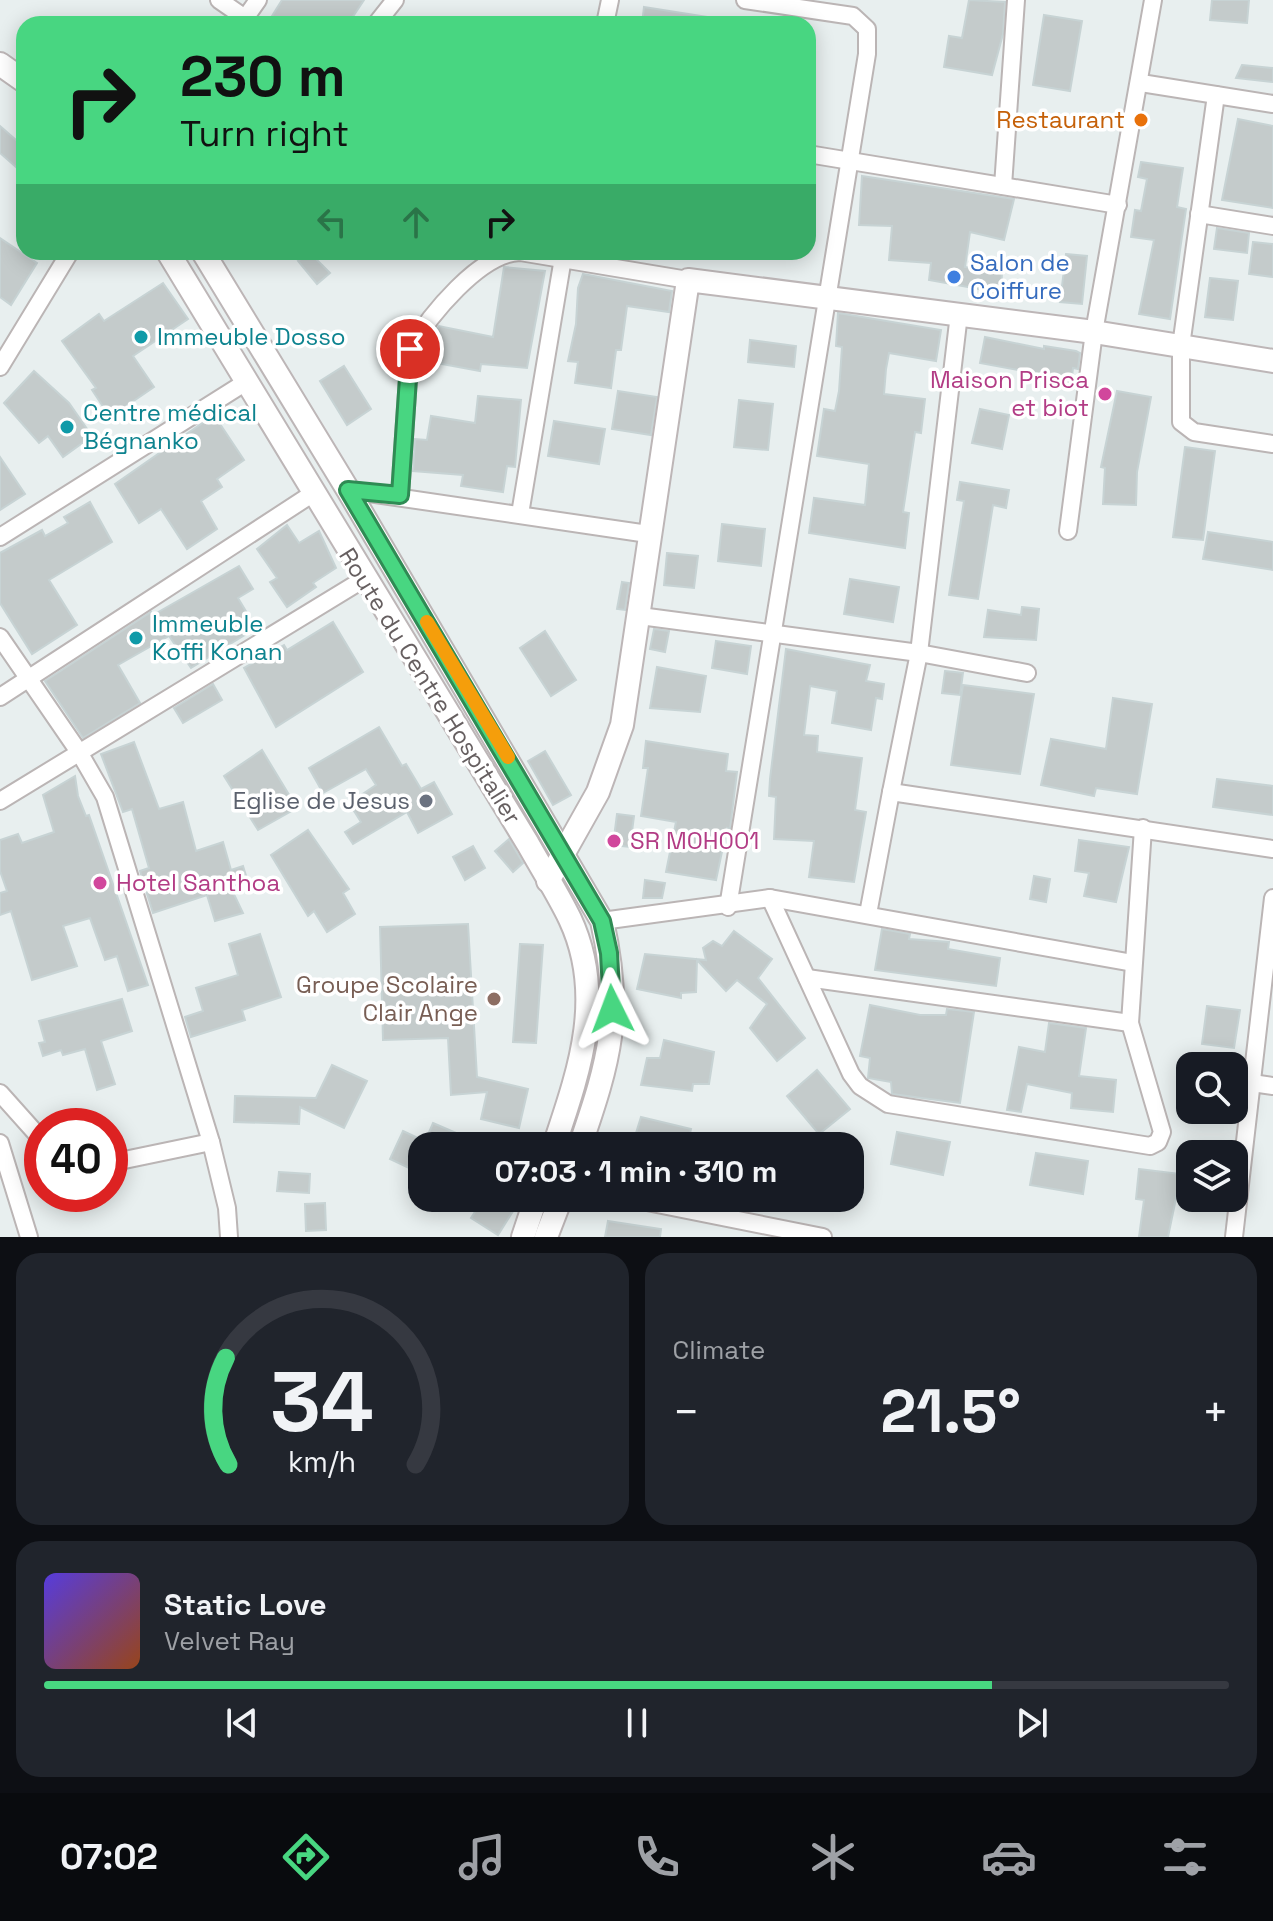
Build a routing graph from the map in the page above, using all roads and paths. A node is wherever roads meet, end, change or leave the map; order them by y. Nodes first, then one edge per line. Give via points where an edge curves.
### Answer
1 (219, 0) edge
2 (395, 0) edge
3 (745, 0) edge
4 (1016, 0) edge
5 (1153, 0) edge
6 (237, 16) edge
7 (382, 16) edge
8 (1141, 83) junction
9 (1216, 95) junction
10 (1273, 104) edge
11 (816, 155) edge
12 (850, 161) junction
13 (1003, 186) junction
14 (1118, 205) junction
15 (1199, 214) junction
16 (1273, 226) edge
17 (65, 260) edge
18 (173, 260) edge
19 (208, 260) edge
20 (490, 260) edge
21 (562, 260) edge
22 (579, 260) edge
23 (688, 280) junction
24 (828, 297) junction
25 (959, 314) junction
26 (1094, 332) junction
27 (1181, 346) junction
28 (1273, 361) edge
29 (0, 367) edge
30 (246, 382) junction
31 (1273, 444) edge
32 (348, 490) junction
33 (312, 494) junction
34 (400, 495) junction
35 (520, 514) junction
36 (1068, 531) dead end
37 (648, 534) junction
38 (0, 537) edge
39 (364, 579) junction
40 (640, 616) junction
41 (771, 634) junction
42 (0, 637) edge
43 (919, 653) junction
44 (1027, 673) dead end
45 (26, 680) junction
46 (0, 697) edge
47 (79, 752) junction
48 (891, 792) junction
49 (0, 801) edge
50 (1143, 828) junction
51 (1273, 849) edge
52 (565, 854) junction
53 (548, 881) junction
54 (770, 898) junction
55 (1273, 898) edge
56 (728, 907) junction
57 (868, 914) junction
58 (602, 921) junction
59 (1133, 963) junction
60 (807, 978) junction
61 (1130, 1023) junction
62 (1252, 1083) junction
63 (1273, 1086) edge
64 (0, 1093) edge
65 (24, 1120) edge
66 (558, 1132) edge
67 (585, 1132) edge
68 (211, 1142) junction
69 (0, 1143) edge
70 (128, 1159) edge
71 (531, 1212) edge
72 (556, 1212) edge
73 (697, 1212) edge
74 (29, 1237) edge
75 (229, 1237) edge
76 (523, 1237) edge
77 (546, 1237) edge
78 (823, 1237) edge
79 (1234, 1237) edge

1 - 6 street
2 - 7 street
3 - 12 street via 853,16 867,29
4 - 13 street
5 - 8 street
8 - 9 street
8 - 14 street
9 - 10 street
9 - 15 street
11 - 12 street
12 - 13 street
12 - 24 street
13 - 14 street
14 - 26 street
15 - 16 street
15 - 27 street
17 - 29 street
18 - 30 street, Route du Centre Hospitalier
19 - 32 street, Route du Centre Hospitalier
20 - 34 street via 410,349
21 - 35 street
22 - 23 street
23 - 24 street
23 - 37 street
24 - 25 street
24 - 41 street
25 - 26 street
25 - 43 street
26 - 27 street
26 - 36 street
27 - 28 street
27 - 31 street via 1181,422 1194,432
30 - 33 street, Route du Centre Hospitalier
30 - 38 street
32 - 34 street
32 - 52 street, Route du Centre Hospitalier
33 - 39 street, Route du Centre Hospitalier
33 - 45 street
34 - 35 street
35 - 37 street
37 - 40 street
39 - 47 street
39 - 53 street, Route du Centre Hospitalier
40 - 41 street
40 - 52 street via 622,725 598,792
41 - 43 street
41 - 56 street
42 - 45 street
43 - 44 street
43 - 48 street
45 - 46 street
45 - 47 street
47 - 49 street
47 - 68 street via 105,797
48 - 50 street
48 - 57 street
50 - 51 street
50 - 59 street
52 - 53 street
52 - 58 street, Route du Centre Hospitalier
53 - 66 street, Route du Centre Hospitalier via 571,921 584,962 589,1007 584,1052
54 - 56 street
54 - 57 street
54 - 60 street
55 - 62 street
56 - 58 street
57 - 59 street
58 - 67 street, Route du Centre Hospitalier via 613,1032
59 - 61 street
60 - 61 street
60 - 61 street via 851,1074 888,1104 1150,1146 1162,1132
62 - 63 street
62 - 79 street
64 - 65 street
68 - 70 street
68 - 75 street
69 - 74 street
71 - 76 street
72 - 77 street
73 - 78 street

